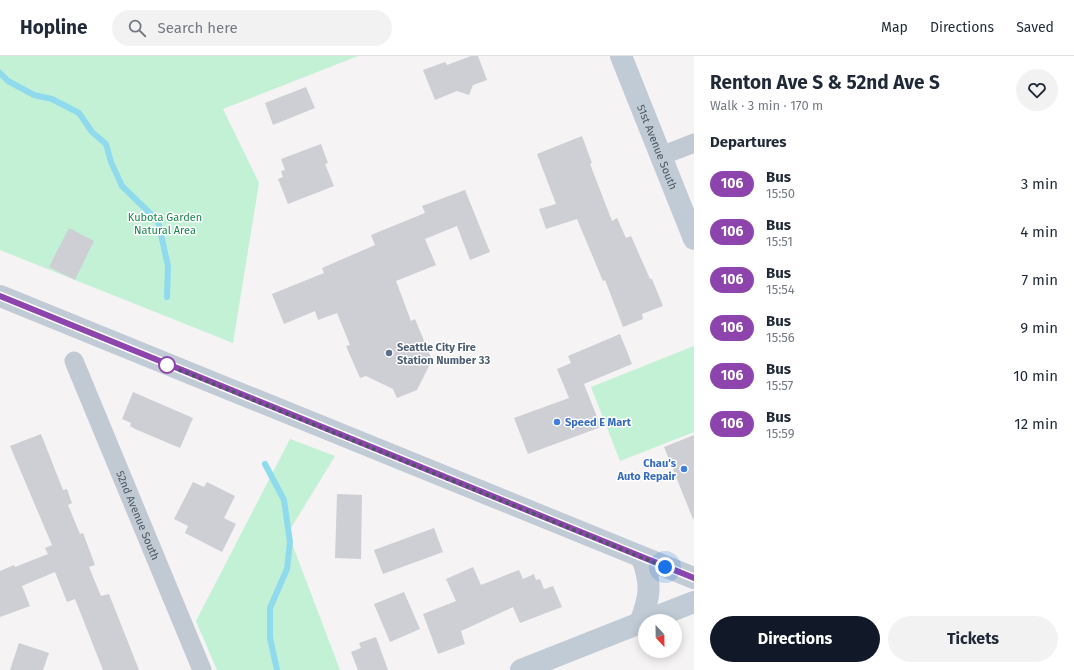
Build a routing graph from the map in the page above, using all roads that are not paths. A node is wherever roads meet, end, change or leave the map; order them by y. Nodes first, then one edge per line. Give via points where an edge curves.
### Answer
1 (621, 56) edge
2 (694, 142) edge
3 (661, 156) junction
4 (694, 239) edge
5 (0, 296) edge
6 (74, 360) dead end
7 (642, 558) junction
8 (694, 578) edge
9 (694, 602) edge
10 (645, 614) edge
11 (664, 614) edge
12 (638, 624) edge
13 (202, 670) edge
14 (521, 670) edge

1 - 3 main road, 51st Avenue South
2 - 3 street
3 - 4 main road, 51st Avenue South
5 - 7 main road
6 - 13 street, 52nd Avenue South
7 - 8 main road
7 - 10 main road via 650,588
9 - 11 main road
12 - 14 main road

